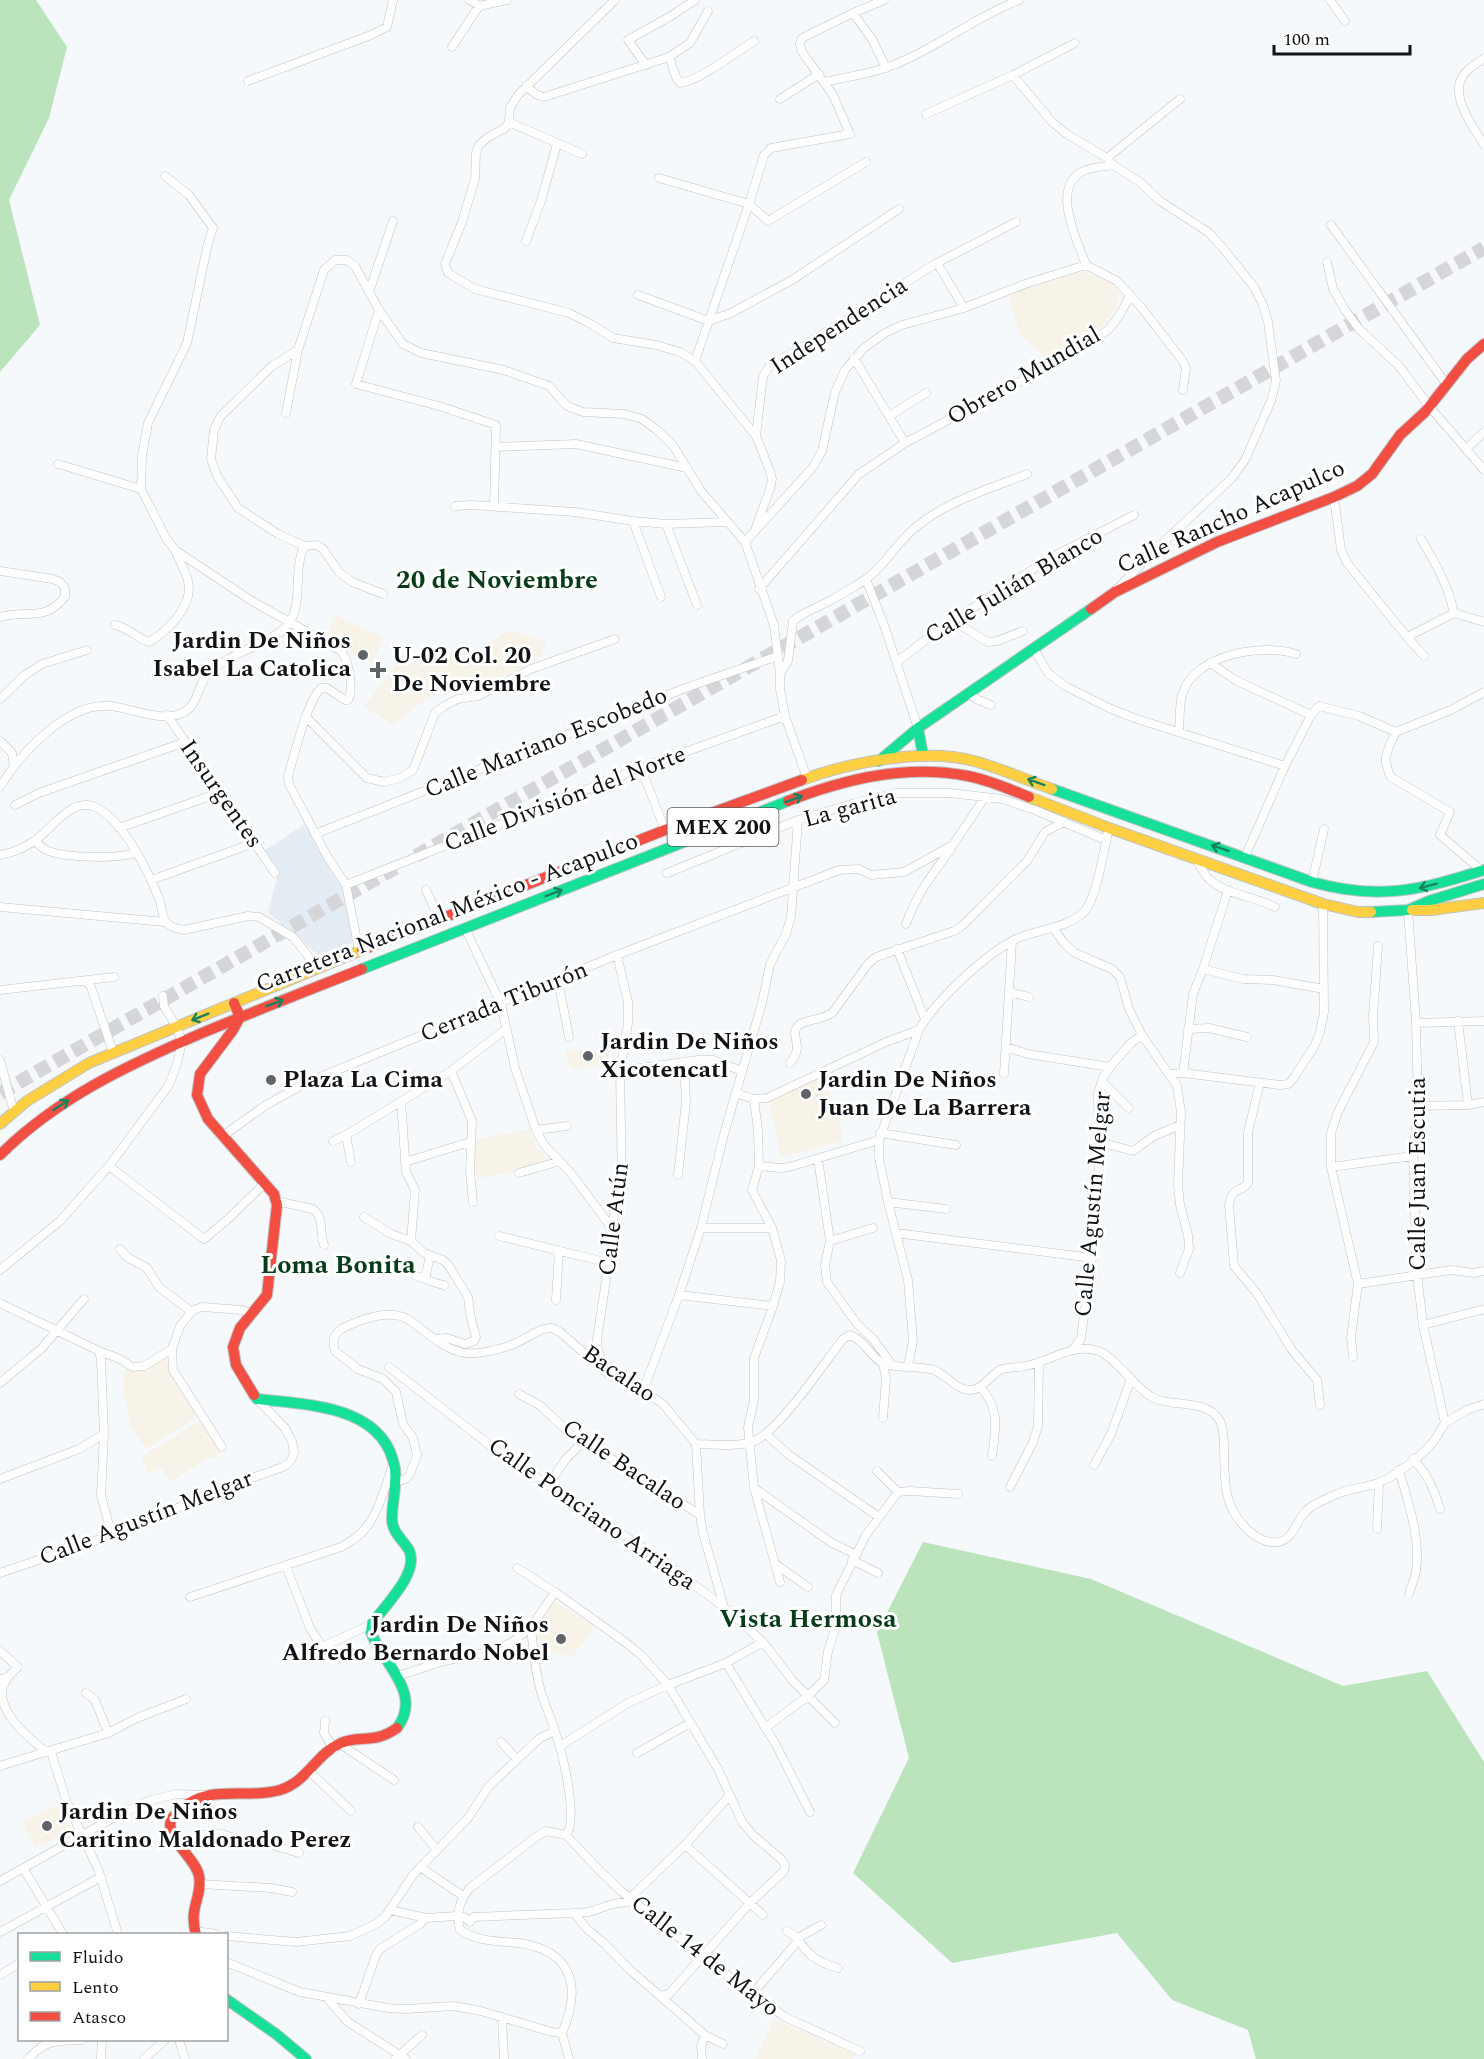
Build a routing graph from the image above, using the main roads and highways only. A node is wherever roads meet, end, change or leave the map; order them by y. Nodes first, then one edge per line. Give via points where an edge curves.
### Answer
1 (1484, 344) edge
2 (918, 728) junction
3 (923, 755) junction
4 (879, 761) junction
5 (1483, 870) edge
6 (1484, 884) edge
7 (1484, 903) edge
8 (1408, 910) junction
9 (234, 1003) junction
10 (240, 1017) junction
11 (27, 1101) junction
12 (43, 1118) junction
13 (0, 1124) edge
14 (0, 1155) edge
15 (195, 1933) edge
16 (228, 2001) edge
17 (306, 2059) edge

1 - 2 main road, Calle Rancho Acapulco via 1400,435 1372,474 1357,486 1217,542 1114,592
2 - 3 main road
2 - 4 main road, Calle Rancho Acapulco
3 - 4 main road, Carretera Nacional México - Acapulco / MEX 200
5 -> 3 main road, Carretera Nacional México - Acapulco / MEX 200 via 1419,889 1372,894 1337,889 1001,770 973,761
4 - 9 main road, Carretera Nacional México - Acapulco / MEX 200 via 807,778 665,830
6 - 8 main road, Carretera Nacional México - Acapulco / MEX 200
7 - 8 main road
10 -> 8 main road, Carretera Nacional México - Acapulco / MEX 200 via 819,789 875,775 926,772 968,776 994,783 1108,834 1195,858 1323,904 1374,913
9 - 10 main road
9 -> 11 main road, Carretera Nacional México - Acapulco / MEX 200 via 113,1052
12 -> 10 main road, Carretera Nacional México - Acapulco / MEX 200 via 90,1086
10 - 15 main road via 200,1074 197,1085 197,1095 208,1119 266,1183 276,1201 267,1295 238,1330 235,1365 258,1399 351,1415 375,1430 389,1448 396,1482 392,1521 413,1562 409,1574 372,1624 371,1632 398,1676 406,1712 402,1723 385,1737 337,1746 283,1790 205,1795 178,1812 171,1820 172,1834 195,1866 200,1884 192,1913
11 - 12 main road
11 - 13 main road, Carretera Nacional México - Acapulco / MEX 200
12 - 14 main road, Carretera Nacional México - Acapulco / MEX 200
16 - 17 main road

